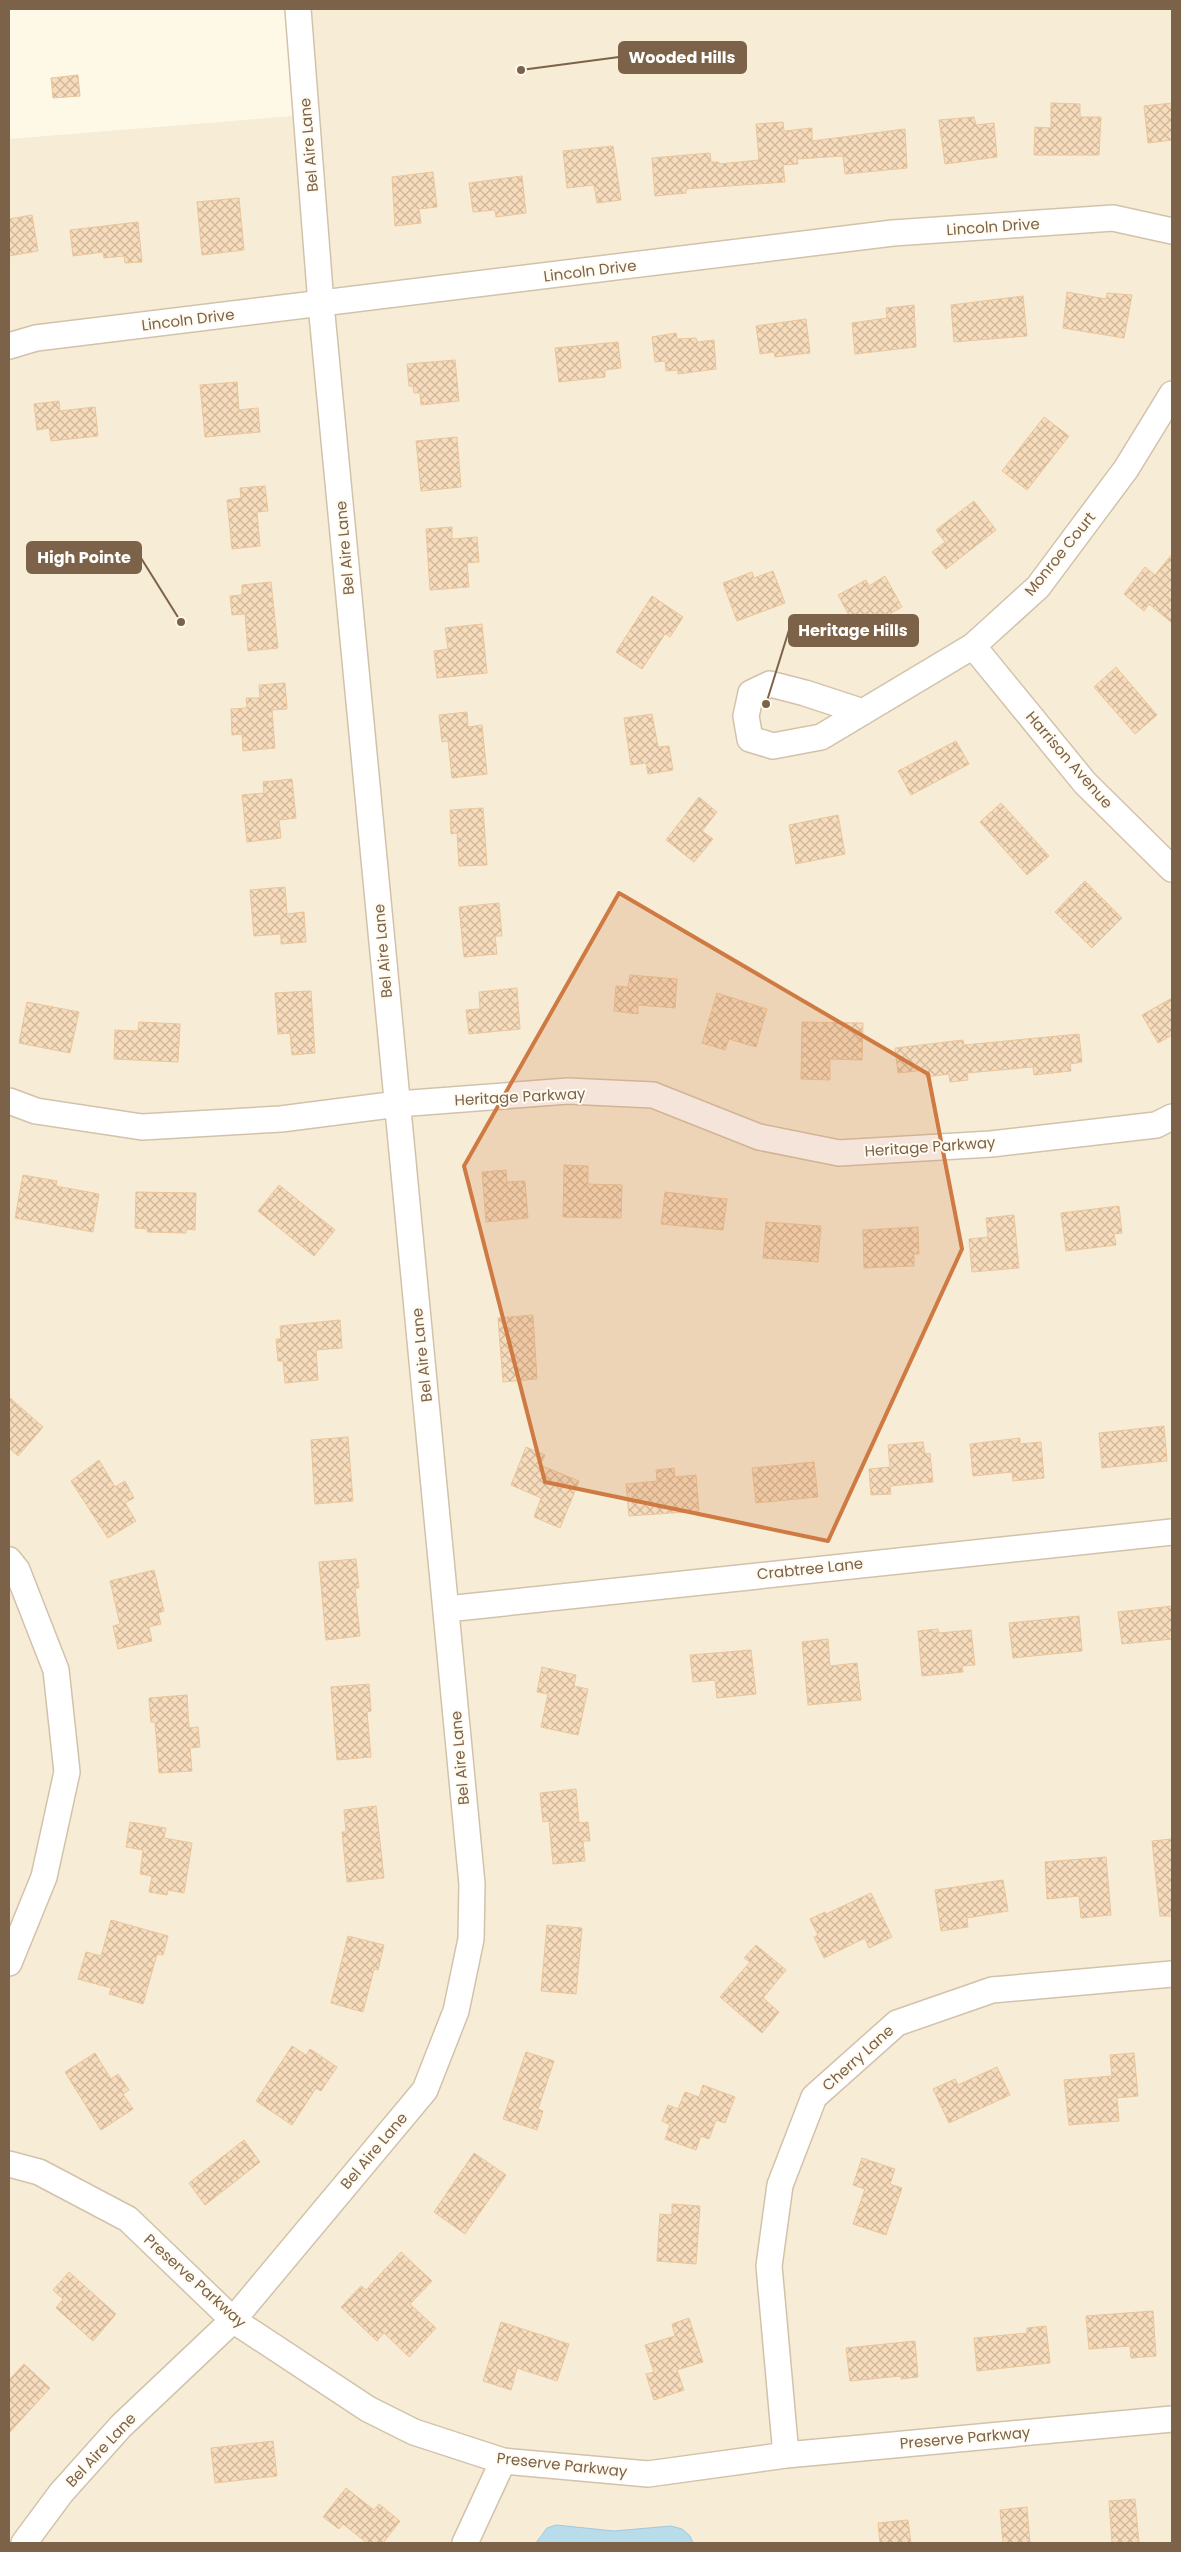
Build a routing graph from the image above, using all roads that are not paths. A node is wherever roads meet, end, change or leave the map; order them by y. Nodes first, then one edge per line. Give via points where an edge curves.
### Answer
1 (298, 9) edge
2 (1172, 231) edge
3 (322, 304) junction
4 (9, 346) edge
5 (1172, 394) edge
6 (972, 646) junction
7 (863, 712) dead end
8 (1172, 869) edge
9 (9, 1101) edge
10 (398, 1104) junction
11 (1172, 1117) edge
12 (1172, 1532) edge
13 (9, 1560) edge
14 (447, 1609) junction
15 (9, 1962) edge
16 (1172, 1974) edge
17 (9, 2164) edge
18 (233, 2320) junction
19 (1172, 2419) edge
20 (786, 2455) junction
21 (503, 2461) junction
22 (24, 2543) edge
23 (465, 2543) edge

1 - 3 street, Bel Aire Lane
2 - 3 street, Lincoln Drive via 1113,218 893,233
3 - 4 street, Lincoln Drive via 36,338
3 - 10 street, Bel Aire Lane
5 - 6 street, Monroe Court via 1126,469 1038,587
6 - 7 street, Monroe Court
6 - 8 street, Harrison Avenue via 1085,783
9 - 10 street, Heritage Parkway via 36,1110 142,1127 281,1119
10 - 11 street, Heritage Parkway via 568,1092 653,1096 760,1137 839,1153 991,1144 1156,1125
10 - 14 street, Bel Aire Lane
12 - 14 street, Crabtree Lane
13 - 15 street via 17,1570 56,1670 67,1772 44,1877
14 - 18 street, Bel Aire Lane via 472,1884 471,1939 456,2011 425,2090
16 - 20 street, Cherry Lane via 992,1990 897,2023 814,2097 780,2185 769,2266
17 - 18 street, Preserve Parkway via 39,2172 128,2219
18 - 21 street, Preserve Parkway via 368,2409 414,2432
18 - 22 street, Bel Aire Lane via 121,2426 61,2493
19 - 20 street, Preserve Parkway
20 - 21 street, Preserve Parkway via 648,2474
21 - 23 street

